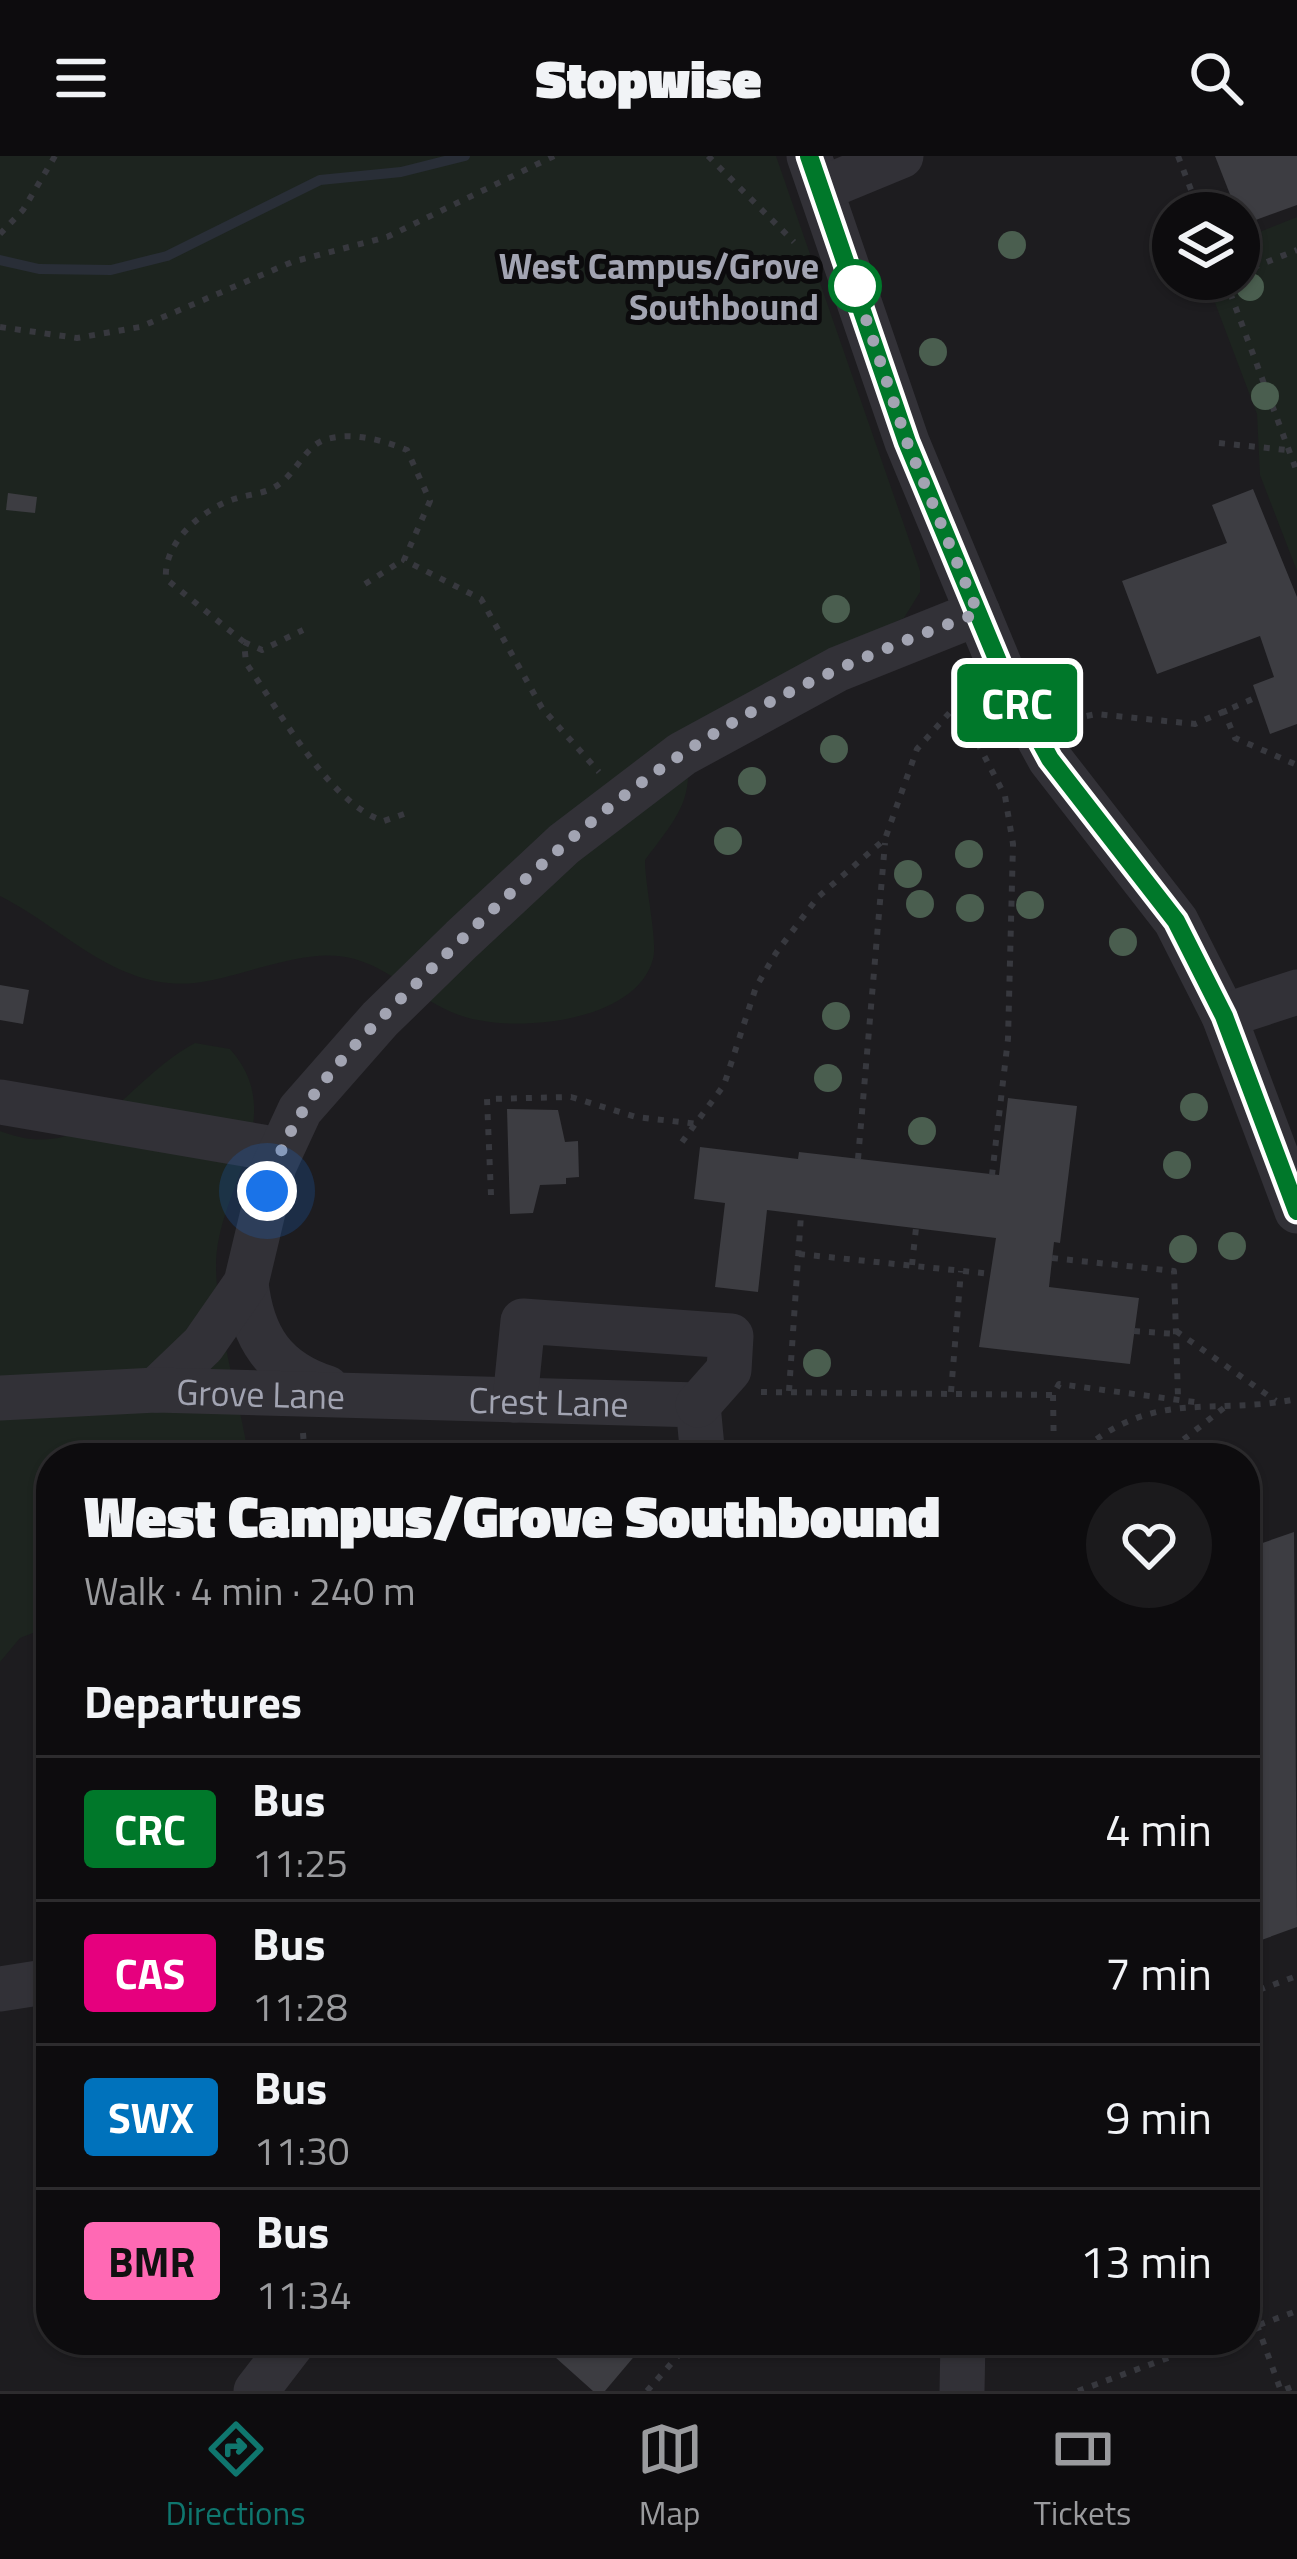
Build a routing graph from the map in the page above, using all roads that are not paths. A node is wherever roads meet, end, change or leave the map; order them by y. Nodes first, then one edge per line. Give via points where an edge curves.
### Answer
1 (901, 156) edge
2 (815, 173) edge
3 (978, 613) junction
4 (1297, 992) edge
5 (1224, 1016) junction
6 (0, 1102) edge
7 (280, 1150) junction
8 (1297, 1211) edge
9 (246, 1283) junction
10 (156, 1390) junction
11 (347, 1395) junction
12 (0, 1398) edge
13 (515, 1400) junction
14 (698, 1405) junction
15 (702, 1443) edge
16 (36, 1984) edge
17 (0, 1989) edge
18 (284, 2355) edge
19 (963, 2355) edge
20 (256, 2391) edge
21 (962, 2391) edge

1 - 2 street
2 - 3 street via 907,442
3 - 5 street via 1040,741 1176,921
3 - 7 street, Grove Lane via 780,697 621,797 380,1019 300,1110
4 - 5 street
5 - 8 street
6 - 7 street
7 - 9 street, Grove Lane
9 - 10 street, Grove Lane via 203,1345
9 - 11 street, Grove Lane via 254,1328 276,1363
10 - 11 street, Grove Lane
10 - 12 street, Grove Lane
11 - 13 street, Crest Lane
13 - 14 street, Crest Lane
13 - 14 street via 523,1321 731,1336 729,1370
14 - 15 street
16 - 17 street
18 - 20 street
19 - 21 street

